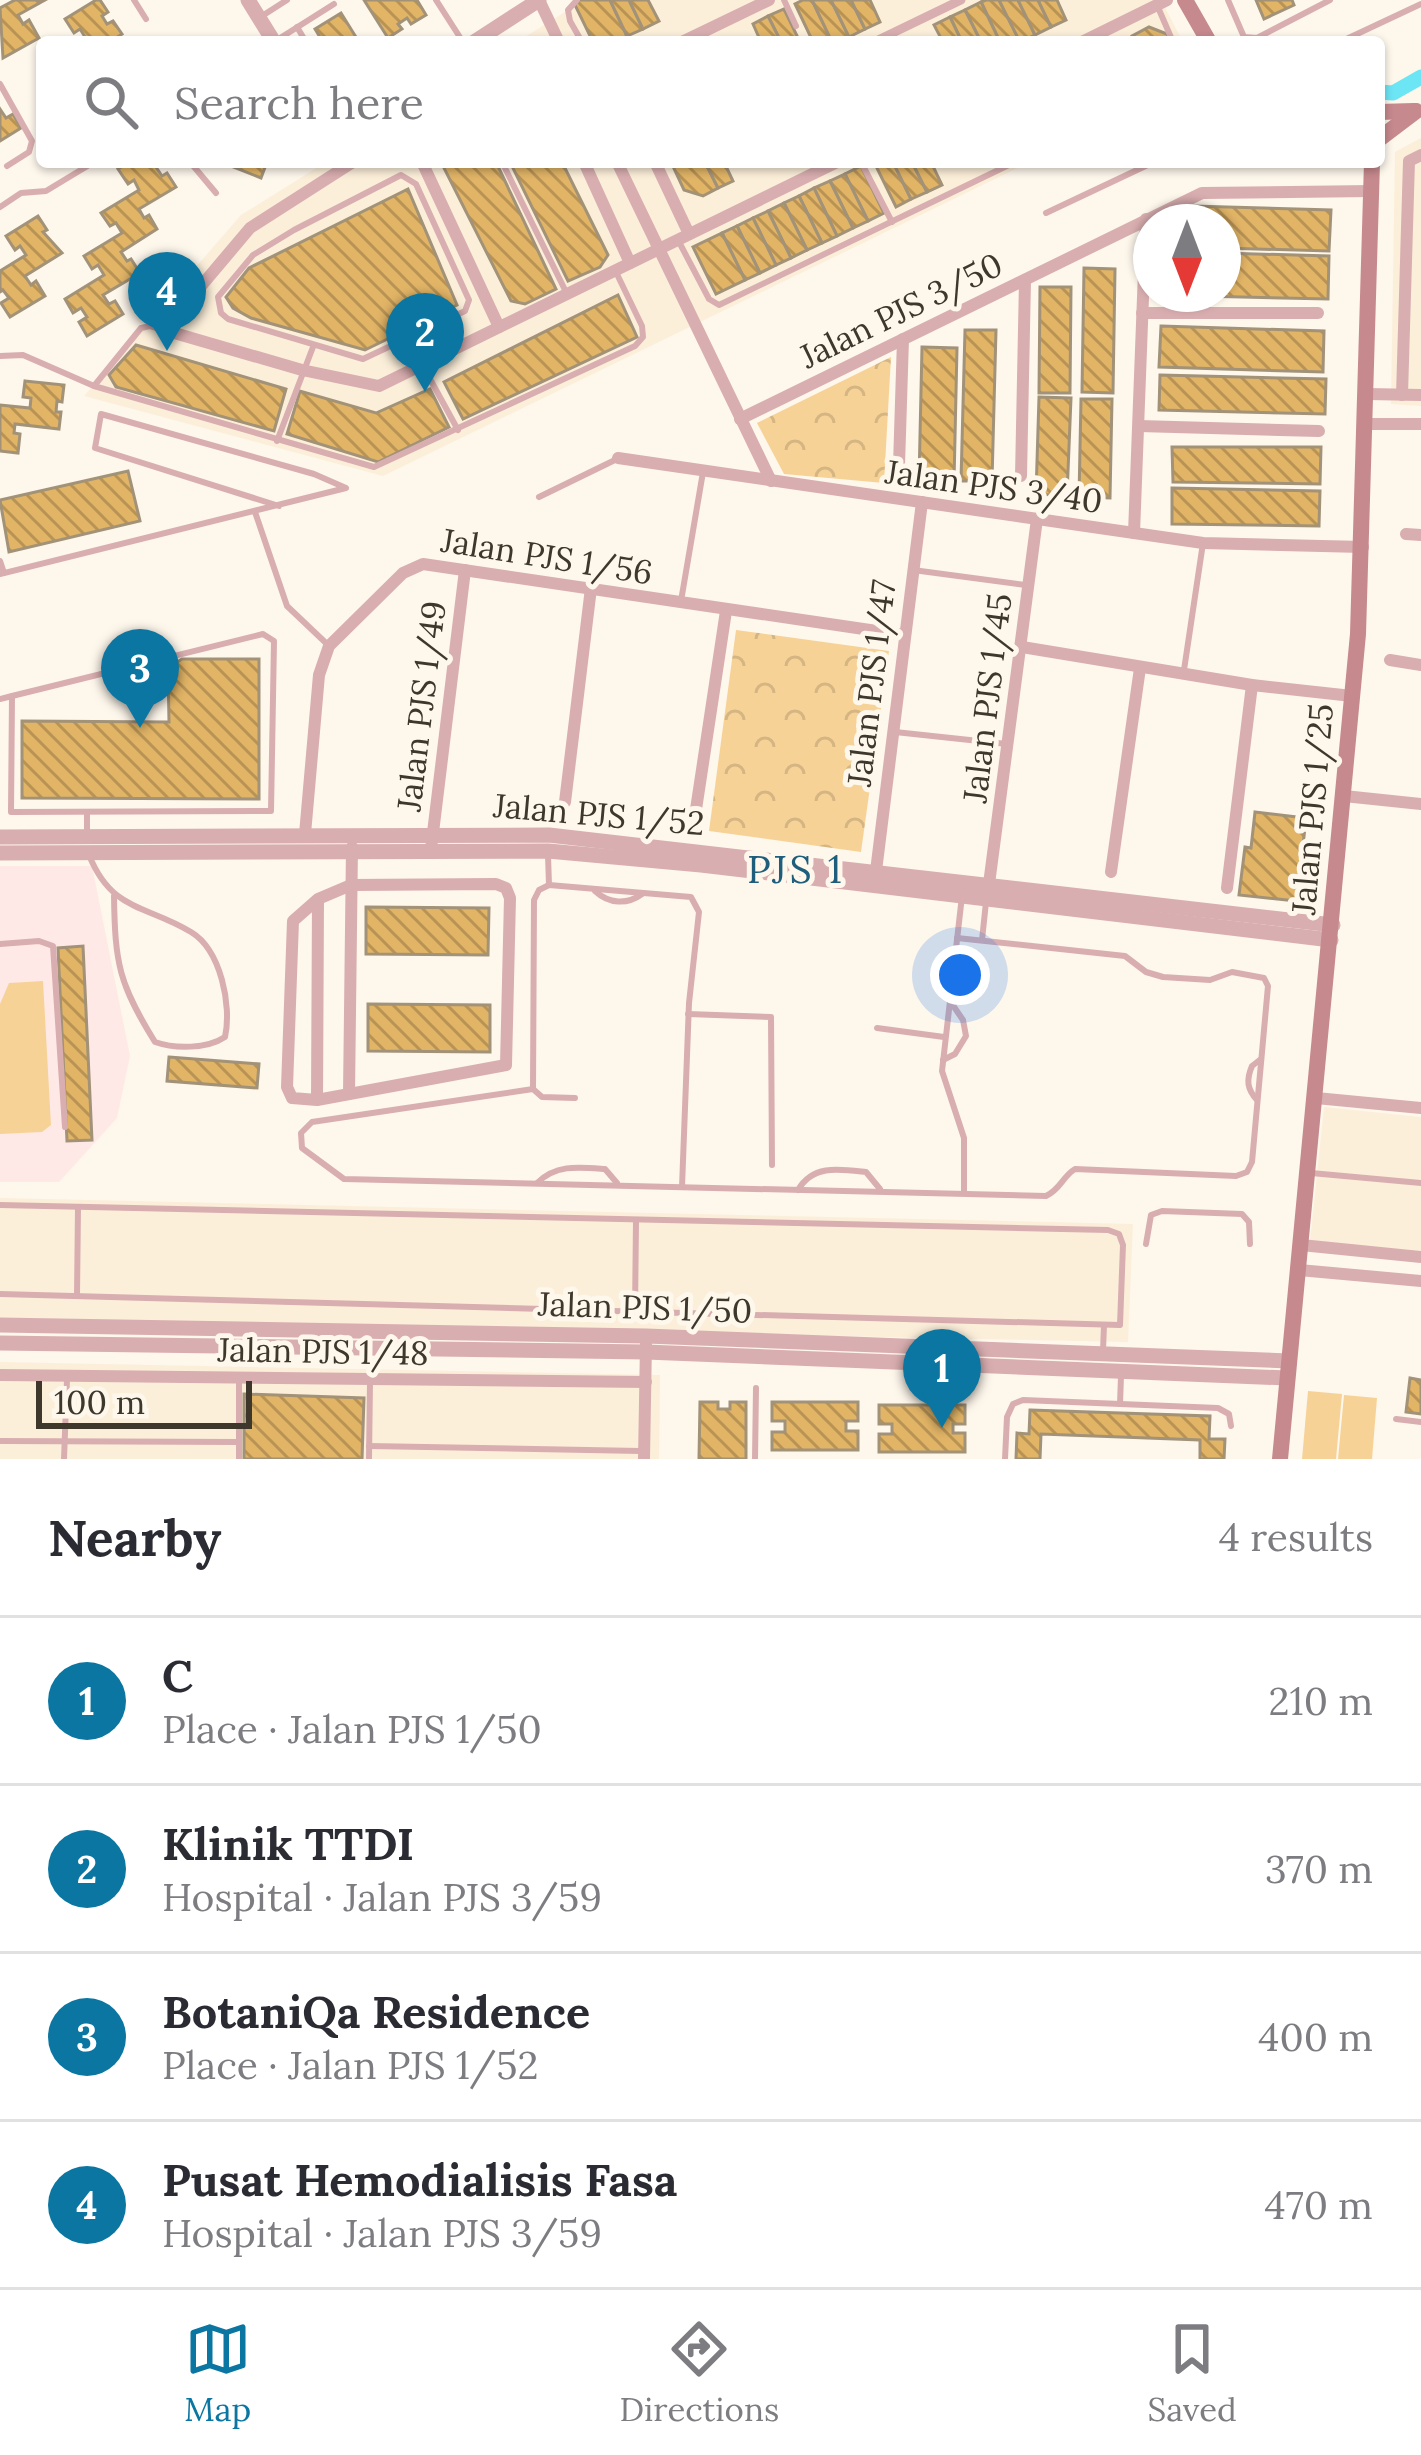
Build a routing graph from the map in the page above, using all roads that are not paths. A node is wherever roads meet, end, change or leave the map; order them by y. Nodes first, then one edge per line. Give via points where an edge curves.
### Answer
1 (134, 0) edge
2 (248, 0) edge
3 (286, 0) edge
4 (436, 0) edge
5 (539, 0) edge
6 (578, 0) edge
7 (769, 0) edge
8 (784, 0) edge
9 (961, 0) edge
10 (1185, 0) edge
11 (1228, 0) edge
12 (1330, 0) edge
13 (334, 4) dead end
14 (1153, 4) edge
15 (1421, 4) edge
16 (259, 18) junction
17 (146, 19) dead end
18 (796, 26) dead end
19 (297, 27) junction
20 (270, 36) edge
21 (283, 36) edge
22 (302, 36) edge
23 (459, 36) edge
24 (483, 36) edge
25 (553, 36) edge
26 (578, 36) edge
27 (694, 36) edge
28 (886, 36) edge
29 (1093, 36) edge
30 (1171, 36) edge
31 (1206, 36) edge
32 (1244, 36) edge
33 (1261, 36) edge
34 (1353, 36) edge
35 (0, 84) edge
36 (1419, 111) edge
37 (1385, 112) edge
38 (1385, 135) edge
39 (1416, 156) edge
40 (7, 166) dead end
41 (84, 168) edge
42 (195, 168) edge
43 (342, 168) edge
44 (424, 168) edge
45 (505, 168) edge
46 (587, 168) edge
47 (620, 168) edge
48 (657, 168) edge
49 (824, 168) edge
50 (864, 168) edge
51 (994, 168) edge
52 (1004, 168) edge
53 (1141, 168) edge
54 (1372, 168) edge
55 (996, 172) junction
56 (1372, 191) junction
57 (216, 194) dead end
58 (282, 204) junction
59 (1179, 204) edge
60 (0, 207) edge
61 (1046, 213) dead end
62 (442, 222) junction
63 (892, 222) junction
64 (1133, 225) edge
65 (294, 230) junction
66 (683, 237) junction
67 (658, 249) junction
68 (630, 263) junction
69 (615, 271) junction
70 (1025, 280) junction
71 (567, 294) junction
72 (1142, 313) joint
73 (1318, 313) dead end
74 (499, 327) junction
75 (164, 330) junction
76 (903, 339) junction
77 (313, 346) junction
78 (0, 356) edge
79 (423, 364) junction
80 (302, 370) junction
81 (94, 386) junction
82 (1367, 394) junction
83 (1402, 395) junction
84 (1421, 395) edge
85 (740, 419) junction
86 (1366, 424) junction
87 (1421, 424) edge
88 (1138, 426) junction
89 (458, 430) junction
90 (1319, 431) dead end
91 (277, 441) junction
92 (618, 458) joint
93 (899, 465) dead end
94 (704, 471) junction
95 (1021, 476) dead end
96 (771, 481) junction
97 (539, 497) dead end
98 (922, 502) junction
99 (279, 506) junction
100 (255, 512) junction
101 (1037, 519) junction
102 (1134, 533) junction
103 (1406, 535) dead end
104 (1421, 535) edge
105 (1203, 543) junction
106 (1363, 547) junction
107 (0, 561) edge
108 (465, 570) junction
109 (913, 570) junction
110 (2, 574) edge
111 (1029, 586) junction
112 (591, 588) junction
113 (681, 604) junction
114 (725, 611) junction
115 (904, 635) junction
116 (329, 646) junction
117 (1022, 647) junction
118 (1390, 660) dead end
119 (1421, 665) edge
120 (1140, 668) junction
121 (1184, 674) junction
122 (1252, 685) junction
123 (12, 696) junction
124 (1352, 696) junction
125 (0, 699) edge
126 (892, 731) junction
127 (1010, 744) junction
128 (1344, 796) junction
129 (565, 802) dead end
130 (1421, 804) edge
131 (87, 812) junction
132 (695, 816) dead end
133 (305, 834) junction
134 (0, 836) edge
135 (432, 841) junction
136 (352, 842) junction
137 (87, 843) junction
138 (548, 843) junction
139 (0, 854) edge
140 (876, 872) junction
141 (1111, 872) dead end
142 (351, 884) junction
143 (548, 886) junction
144 (1226, 888) dead end
145 (963, 889) junction
146 (988, 892) junction
147 (114, 896) junction
148 (318, 899) junction
149 (1332, 932) junction
150 (957, 938) junction
151 (982, 940) junction
152 (0, 944) edge
153 (950, 1001) junction
154 (688, 1014) junction
155 (877, 1028) dead end
156 (946, 1037) junction
157 (944, 1060) junction
158 (533, 1089) junction
159 (349, 1094) junction
160 (575, 1098) dead end
161 (1316, 1098) junction
162 (317, 1100) junction
163 (1421, 1108) edge
164 (65, 1127) dead end
165 (772, 1166) dead end
166 (1308, 1173) junction
167 (1421, 1183) edge
168 (537, 1184) junction
169 (619, 1185) junction
170 (682, 1187) junction
171 (798, 1190) junction
172 (882, 1191) junction
173 (964, 1193) junction
174 (0, 1205) edge
175 (78, 1207) junction
176 (636, 1220) junction
177 (1146, 1244) dead end
178 (1250, 1244) dead end
179 (1301, 1245) junction
180 (1421, 1256) edge
181 (1299, 1270) junction
182 (1421, 1281) edge
183 (0, 1294) edge
184 (77, 1296) junction
185 (634, 1312) junction
186 (1104, 1324) junction
187 (0, 1325) edge
188 (314, 1339) junction
189 (0, 1343) edge
190 (646, 1344) junction
191 (1115, 1359) junction
192 (1288, 1369) junction
193 (0, 1375) edge
194 (68, 1375) junction
195 (239, 1377) junction
196 (314, 1378) junction
197 (370, 1378) junction
198 (646, 1382) junction
199 (756, 1388) dead end
200 (1120, 1404) junction
201 (1396, 1420) dead end
202 (1421, 1422) edge
203 (1231, 1426) dead end
204 (0, 1442) edge
205 (65, 1442) junction
206 (239, 1442) junction
207 (369, 1446) junction
208 (644, 1455) edge
209 (64, 1459) edge
210 (239, 1459) edge
211 (369, 1459) edge
212 (755, 1459) edge
213 (1005, 1459) edge
214 (1280, 1459) edge

1 - 17 lane
2 - 16 street
3 - 16 lane
4 - 23 lane
5 - 24 street
5 - 25 street
6 - 26 lane via 568,10
7 - 27 street
8 - 18 lane
9 - 28 street
10 - 31 main road
11 - 32 lane
12 - 33 lane
13 - 19 lane
14 - 29 street
14 - 30 lane
15 - 34 lane
16 - 20 street
19 - 21 lane
19 - 22 lane
35 - 40 lane via 32,141
36 - 37 main road
36 - 38 main road
39 - 83 street
41 - 60 lane
42 - 57 lane
43 - 58 street
44 - 62 street
45 - 71 lane
46 - 68 street
47 - 67 street
48 - 66 street
49 - 66 street
50 - 63 lane
51 - 55 lane
52 - 55 lane
53 - 61 lane
54 - 56 main road, Jalan PJS 1/25
55 - 63 lane
56 - 59 street, Jalan PJS 3/50 via 1207,192
56 - 82 main road, Jalan PJS 1/25
58 - 65 lane
58 - 75 street via 250,228
62 - 65 lane via 401,175
62 - 74 street
62 - 77 lane via 469,300 465,311 363,359
63 - 66 lane via 719,305 709,299
64 - 70 street, Jalan PJS 3/50
65 - 77 lane via 253,255 217,306 228,319
66 - 67 street
67 - 68 street
67 - 85 street
68 - 69 street
69 - 71 street
69 - 89 lane via 642,326 635,346
70 - 76 street, Jalan PJS 3/50
70 - 95 street
71 - 74 street
72 - 73 street
72 - 88 street
74 - 79 street
75 - 80 street
75 - 81 lane via 141,328
76 - 85 street, Jalan PJS 3/50
76 - 93 street
77 - 80 lane
78 - 81 lane via 23,355
79 - 80 street via 372,387
79 - 89 lane
80 - 91 lane
81 - 91 lane
82 - 83 street
82 - 86 main road, Jalan PJS 1/25
83 - 84 street
85 - 96 street
86 - 87 street
86 - 106 main road, Jalan PJS 1/25
88 - 90 street
88 - 102 street
89 - 91 lane via 374,467
92 - 94 street, Jalan PJS 3/40
92 - 97 lane
94 - 96 street, Jalan PJS 3/40
94 - 113 lane
96 - 98 street, Jalan PJS 3/40
98 - 101 street, Jalan PJS 3/40
98 - 109 street, Jalan PJS 1/47
99 - 99 lane via 95,448 101,414 346,488
99 - 100 lane
100 - 110 lane
100 - 116 lane via 287,606
101 - 102 street, Jalan PJS 3/40
101 - 111 street, Jalan PJS 1/45
102 - 105 street, Jalan PJS 3/40
103 - 104 street
105 - 106 street, Jalan PJS 3/40
105 - 121 lane
106 - 124 main road, Jalan PJS 1/25
107 - 110 lane
108 - 112 street, Jalan PJS 1/56
108 - 116 street, Jalan PJS 1/56 via 429,563 403,573
108 - 135 street, Jalan PJS 1/49
109 - 111 lane
109 - 115 street, Jalan PJS 1/47
111 - 117 street, Jalan PJS 1/45
112 - 113 street, Jalan PJS 1/56
112 - 129 street
113 - 114 street, Jalan PJS 1/56
114 - 115 street, Jalan PJS 1/56
114 - 132 street
115 - 126 street, Jalan PJS 1/47
116 - 133 street via 319,675
117 - 120 street
117 - 127 street, Jalan PJS 1/45
118 - 119 street
120 - 121 street
120 - 141 street
121 - 122 street
122 - 124 street
122 - 144 street
123 - 125 lane
123 - 131 lane via 11,812
123 - 131 lane via 244,637 274,641 271,811
124 - 128 main road, Jalan PJS 1/25
126 - 127 lane
126 - 140 street, Jalan PJS 1/47
127 - 146 street, Jalan PJS 1/45
128 - 130 street
128 - 149 main road, Jalan PJS 1/25
131 - 137 lane
133 - 136 street, Jalan PJS 1/52
133 - 137 street, Jalan PJS 1/52
134 - 137 street, Jalan PJS 1/52
135 - 136 street, Jalan PJS 1/52
135 - 138 street, Jalan PJS 1/52
136 - 137 street, Jalan PJS 1/52
136 - 142 street
137 - 139 street, Jalan PJS 1/52
137 - 147 lane
138 - 140 street, Jalan PJS 1/52
138 - 143 lane
138 - 145 street, Jalan PJS 1/52
140 - 145 street, Jalan PJS 1/52
142 - 148 street
142 - 159 street
142 - 159 street via 496,884 510,898 502,1069
143 - 154 lane via 691,897 699,906
143 - 158 lane via 534,901
145 - 146 street, Jalan PJS 1/52
145 - 150 lane
146 - 149 street, Jalan PJS 1/52
146 - 151 lane
147 - 147 lane via 126,996 155,1042 191,1045 225,1036 220,974 200,939
148 - 162 street
148 - 162 street via 290,930 287,1087 292,1098
149 - 161 main road, Jalan PJS 1/25
150 - 151 lane
150 - 153 lane
151 - 173 lane via 1125,956 1163,977 1210,980 1232,971 1268,986 1247,1172 1075,1169 1046,1196
152 - 164 lane via 52,946
153 - 156 lane
153 - 157 lane via 966,1036
154 - 165 lane via 771,1017
154 - 170 lane
155 - 156 lane
156 - 157 lane
157 - 173 lane via 964,1138
158 - 160 lane
158 - 168 lane via 312,1122 301,1133 302,1148 344,1179
159 - 162 street
161 - 163 street
161 - 166 main road, Jalan PJS 1/25
166 - 167 lane
166 - 179 main road, Jalan PJS 1/25
168 - 169 lane
168 - 169 lane via 559,1168 584,1168 605,1169
169 - 170 lane
170 - 171 lane
171 - 172 lane
171 - 172 lane via 816,1171 840,1169 866,1172
172 - 173 lane
174 - 175 lane
175 - 176 lane
175 - 184 lane
176 - 185 lane
176 - 186 lane via 1108,1230 1123,1245 1120,1325
177 - 178 lane via 1151,1215 1162,1210 1242,1214
179 - 180 street
179 - 181 main road, Jalan PJS 1/25
181 - 182 street
181 - 192 main road, Jalan PJS 1/25
183 - 184 lane
184 - 185 lane
185 - 186 lane
186 - 191 lane
187 - 188 street, Jalan PJS 1/50
188 - 189 street, Jalan PJS 1/50
188 - 190 street, Jalan PJS 1/50
188 - 196 street
190 - 191 street, Jalan PJS 1/50
190 - 198 street
191 - 192 street, Jalan PJS 1/50
191 - 200 lane
192 - 214 main road, Jalan PJS 1/25
193 - 194 street, Jalan PJS 1/48
194 - 195 street, Jalan PJS 1/48
194 - 205 lane
195 - 196 street, Jalan PJS 1/48
195 - 206 lane
196 - 197 street, Jalan PJS 1/48
197 - 198 street, Jalan PJS 1/48
197 - 207 lane
198 - 208 street
199 - 212 lane
200 - 203 lane via 1218,1408
200 - 213 lane via 1013,1404
201 - 202 lane
204 - 205 lane
205 - 206 lane
205 - 209 lane
206 - 210 lane
207 - 208 lane
207 - 211 lane

